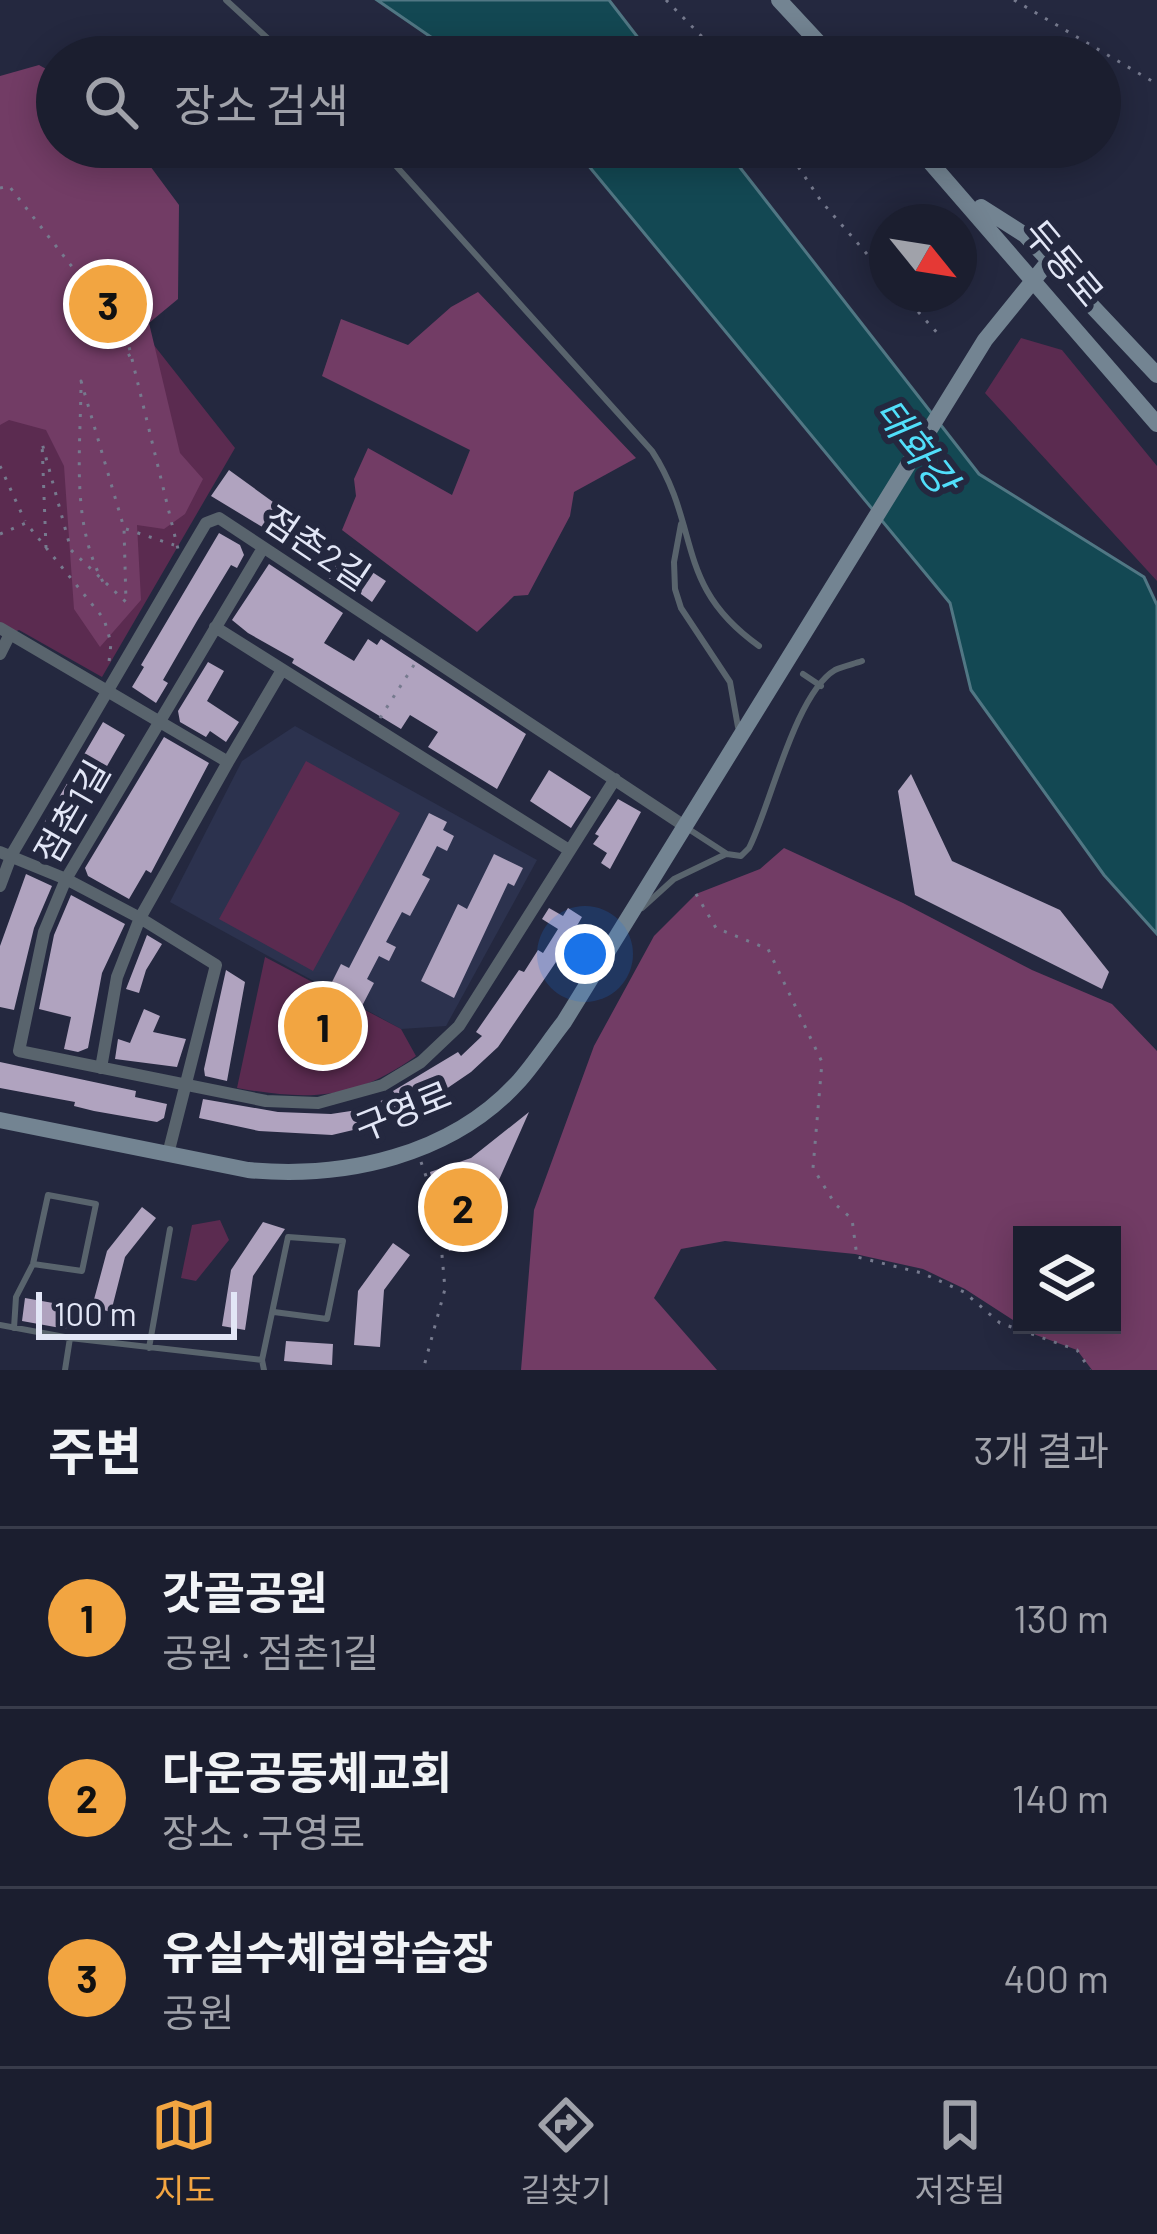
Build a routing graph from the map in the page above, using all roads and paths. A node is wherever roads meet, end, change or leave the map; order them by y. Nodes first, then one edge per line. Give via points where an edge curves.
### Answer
1 (226, 0) edge
2 (666, 0) edge
3 (779, 0) edge
4 (1014, 0) edge
5 (265, 36) edge
6 (701, 36) edge
7 (812, 36) edge
8 (1075, 36) edge
9 (1121, 63) edge
10 (1157, 84) edge
11 (398, 168) edge
12 (798, 168) edge
13 (937, 168) edge
14 (0, 188) edge
15 (962, 195) junction
16 (869, 256) edge
17 (1048, 261) junction
18 (1034, 279) junction
19 (116, 289) dead end
20 (918, 312) edge
21 (940, 336) dead end
22 (137, 370) junction
23 (1157, 375) edge
24 (1157, 424) edge
25 (0, 466) edge
26 (682, 520) junction
27 (26, 523) junction
28 (124, 528) junction
29 (0, 535) edge
30 (175, 546) junction
31 (46, 548) junction
32 (263, 548) junction
33 (186, 556) junction
34 (103, 582) junction
35 (215, 627) junction
36 (5, 631) edge
37 (759, 646) dead end
38 (0, 654) edge
39 (421, 654) junction
40 (862, 662) dead end
41 (282, 670) junction
42 (803, 674) dead end
43 (821, 686) junction
44 (107, 692) junction
45 (160, 721) junction
46 (374, 728) junction
47 (739, 738) junction
48 (228, 762) junction
49 (615, 779) junction
50 (683, 825) junction
51 (569, 850) junction
52 (6, 853) edge
53 (727, 854) junction
54 (66, 879) junction
55 (0, 886) edge
56 (696, 894) dead end
57 (140, 918) junction
58 (622, 926) junction
59 (100, 1068) junction
60 (188, 1087) junction
61 (0, 1120) edge
62 (416, 1149) junction
63 (168, 1154) junction
64 (170, 1229) dead end
65 (33, 1264) junction
66 (274, 1312) junction
67 (0, 1325) edge
68 (14, 1328) junction
69 (70, 1338) junction
70 (149, 1348) junction
71 (262, 1360) junction
72 (65, 1370) edge
73 (264, 1370) edge
74 (423, 1370) edge
75 (1090, 1370) edge

1 - 5 lane
2 - 6 path
3 - 7 main road
4 - 8 path
9 - 10 path
11 - 26 lane via 652,452
12 - 16 path
13 - 15 main road, 두동로
14 - 22 path via 9,186 109,314
15 - 17 main road via 1025,235
15 - 18 main road, 두동로
17 - 18 main road
17 - 23 main road
18 - 24 main road, 두동로
18 - 47 main road, 구영로 via 985,340
19 - 22 path
20 - 21 path
22 - 30 path
25 - 27 path
26 - 37 lane via 713,606
26 - 47 lane via 675,589 730,682
27 - 29 path
27 - 31 path
28 - 30 path
28 - 34 path via 126,602
28 - 34 path via 81,381 86,553
30 - 33 path
31 - 34 path via 42,443 71,550
31 - 44 path via 104,620 111,643
32 - 33 street, 점촌2길 via 219,518 206,523
32 - 35 street, 점촌1길
32 - 39 street, 점촌2길
33 - 44 street, 점촌2길
35 - 41 street
35 - 45 street, 점촌1길
36 - 38 street
36 - 44 street
39 - 46 path
39 - 49 street, 점촌2길
40 - 43 lane via 833,671
41 - 46 street
41 - 48 street
42 - 43 lane
43 - 53 lane via 783,754 749,848
44 - 45 street
44 - 52 street, 점촌2길
45 - 48 street
45 - 54 street, 점촌1길
46 - 51 street
47 - 50 main road, 구영로
48 - 57 street
49 - 50 street, 점촌2길
49 - 51 street, 점촌1길
50 - 53 lane
50 - 58 main road, 구영로
51 - 60 street, 점촌1길 via 459,1026 421,1063 360,1094 318,1102
52 - 54 street
52 - 55 street, 점촌2길
53 - 58 lane via 674,879
54 - 57 street
54 - 59 street, 점촌1길 via 44,932 19,1051
56 - 75 path via 716,928 767,950 823,1061 813,1168 852,1219 857,1257 964,1292 1000,1322 1077,1350
57 - 59 street via 117,977
57 - 60 street via 216,964
58 - 62 main road, 구영로 via 518,1081 459,1130
59 - 60 street, 점촌1길
60 - 63 street
61 - 63 main road, 구영로
62 - 63 main road, 구영로 via 288,1174
62 - 74 path via 438,1210 445,1289
64 - 70 lane
65 - 65 lane via 48,1195 96,1204 82,1271
65 - 68 lane via 16,1298
66 - 66 lane via 288,1237 343,1241 327,1318
66 - 71 lane
67 - 68 lane
68 - 69 lane
69 - 70 lane
69 - 72 lane
70 - 71 lane
71 - 73 lane

